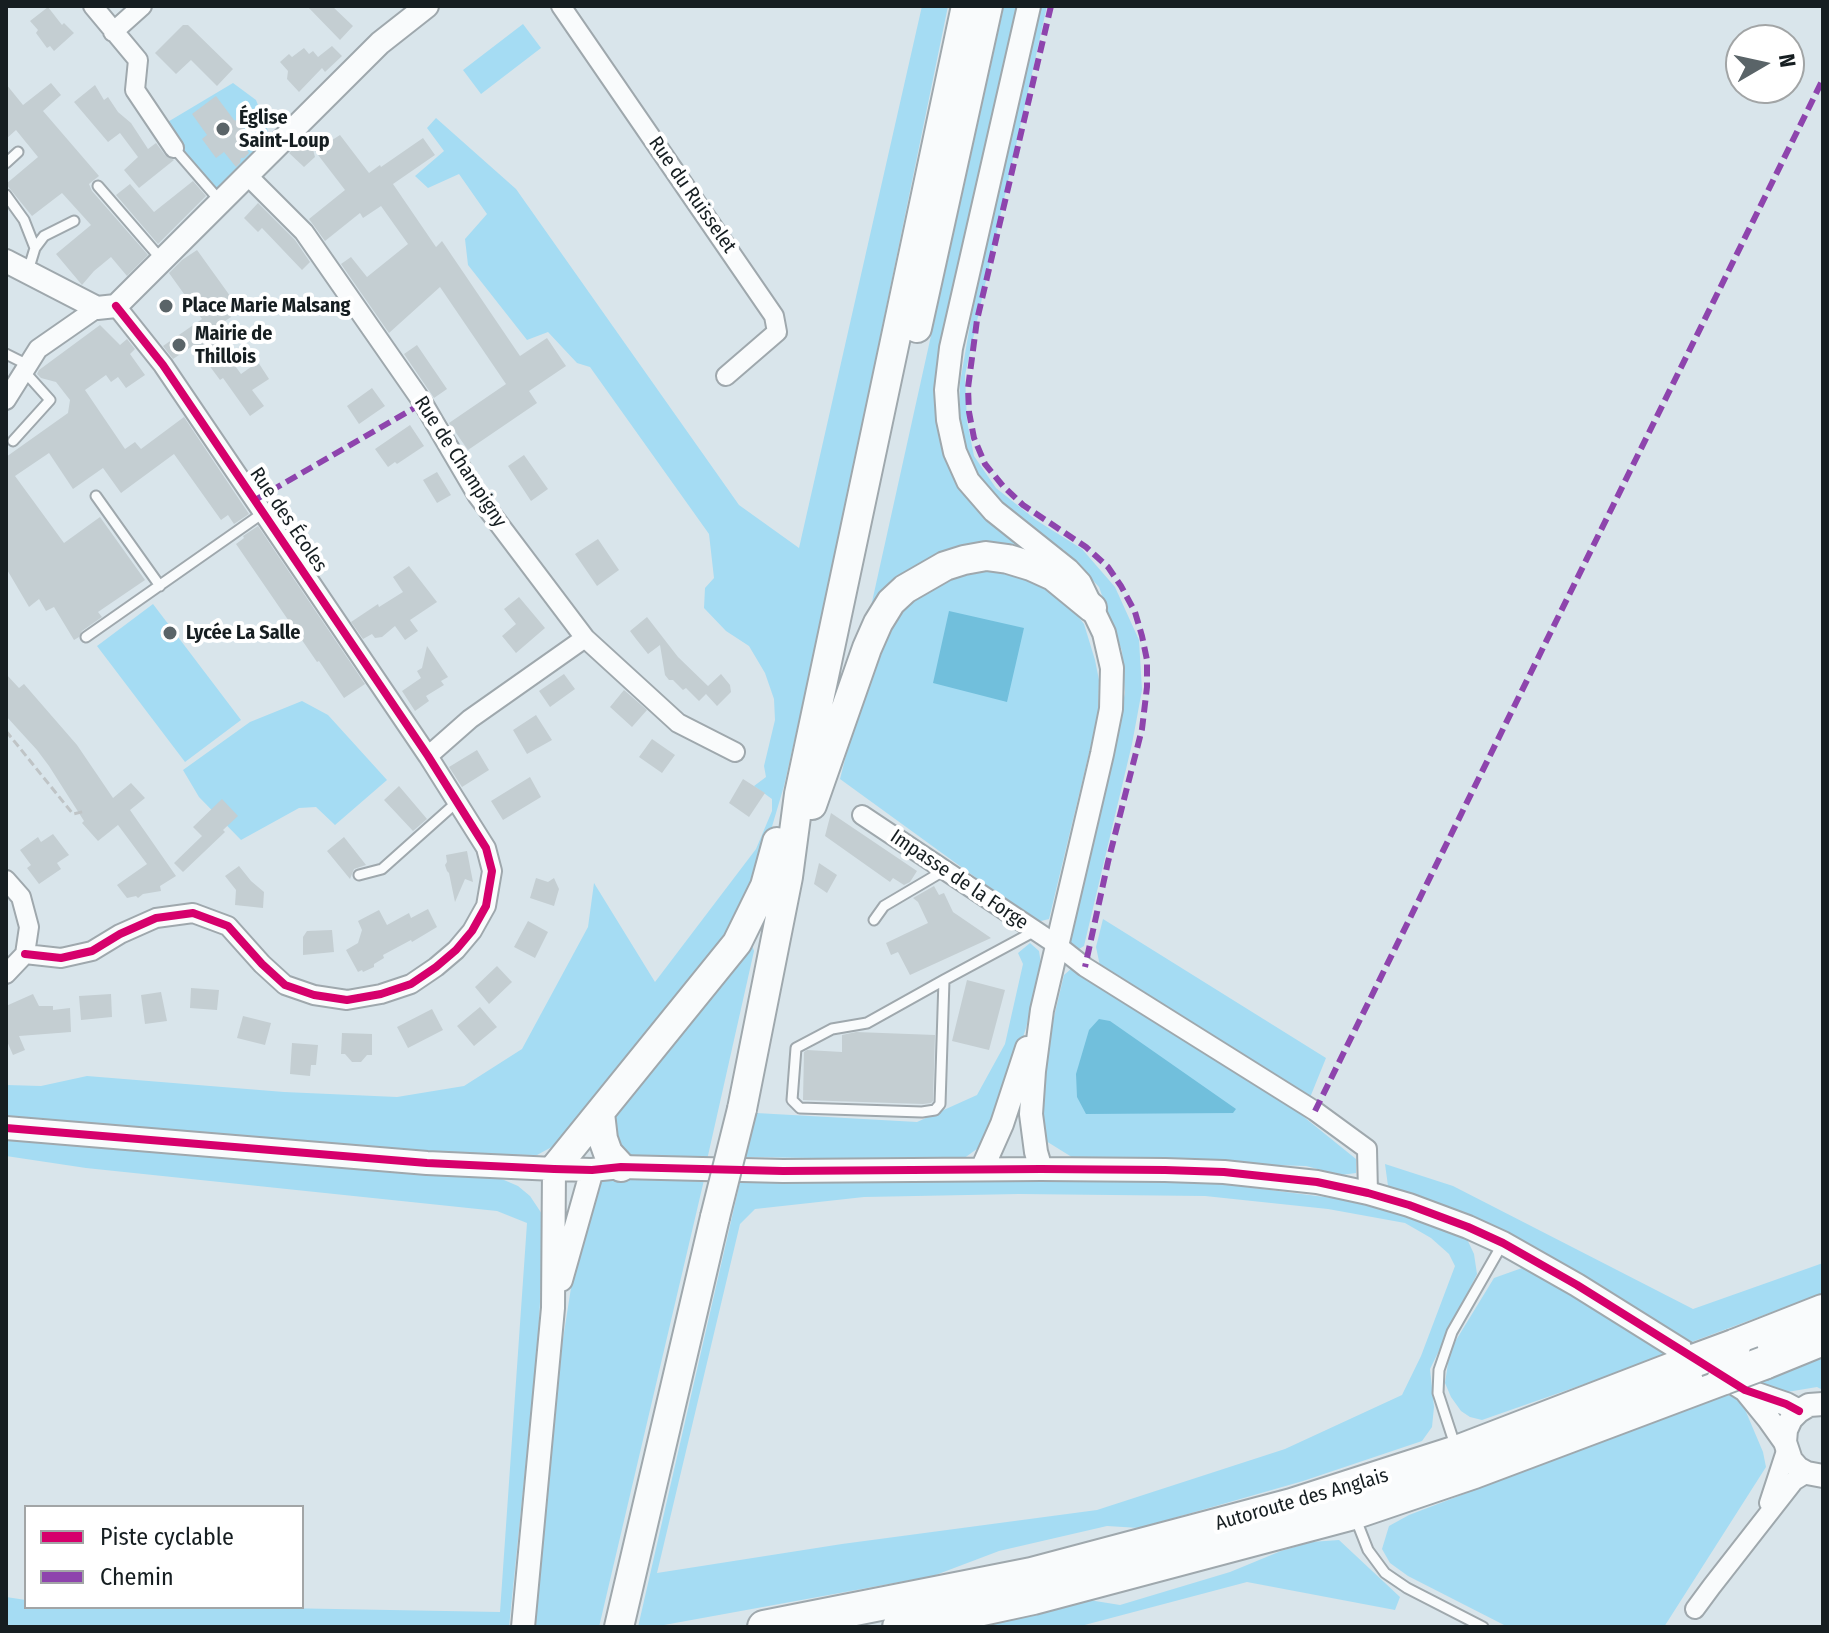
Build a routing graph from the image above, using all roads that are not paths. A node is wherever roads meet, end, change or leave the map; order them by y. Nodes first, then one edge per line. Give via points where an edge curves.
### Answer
1 (93, 6) edge
2 (142, 6) edge
3 (427, 6) edge
4 (561, 6) edge
5 (966, 6) edge
6 (988, 6) edge
7 (1029, 6) edge
8 (113, 32) junction
9 (174, 148) joint
10 (18, 152) dead end
11 (6, 163) edge
12 (247, 175) junction
13 (98, 186) dead end
14 (6, 195) edge
15 (220, 201) junction
16 (74, 221) dead end
17 (35, 248) junction
18 (162, 260) junction
19 (6, 261) edge
20 (28, 273) junction
21 (106, 307) junction
22 (6, 354) edge
23 (26, 368) junction
24 (726, 376) dead end
25 (6, 400) edge
26 (13, 441) dead end
27 (96, 496) dead end
28 (267, 518) junction
29 (160, 586) junction
30 (1092, 608) junction
31 (86, 637) dead end
32 (585, 638) junction
33 (826, 664) junction
34 (735, 752) dead end
35 (428, 756) junction
36 (457, 802) junction
37 (812, 806) junction
38 (862, 815) dead end
39 (945, 870) junction
40 (359, 875) dead end
41 (788, 877) junction
42 (6, 880) edge
43 (874, 920) dead end
44 (1035, 931) junction
45 (1057, 945) junction
46 (25, 954) junction
47 (6, 974) edge
48 (944, 980) junction
49 (1042, 1010) junction
50 (600, 1113) junction
51 (6, 1128) edge
52 (621, 1167) junction
53 (554, 1169) junction
54 (982, 1169) junction
55 (1041, 1169) junction
56 (592, 1170) junction
57 (1368, 1193) junction
58 (1503, 1243) junction
59 (553, 1308) junction
60 (1823, 1311) edge
61 (1823, 1339) edge
62 (1745, 1390) junction
63 (1823, 1404) edge
64 (1799, 1411) junction
65 (1785, 1446) junction
66 (1457, 1452) junction
67 (1815, 1474) edge
68 (1353, 1513) junction
69 (1762, 1521) junction
70 (1695, 1609) dead end
71 (523, 1627) edge
72 (619, 1627) edge
73 (764, 1627) edge
74 (899, 1627) edge
75 (1483, 1627) edge

1 - 8 street
2 - 8 street
3 - 12 street via 380,43
4 - 24 street, Rue du Ruisselet via 774,316 777,332
5 - 33 main road
6 - 37 main road
7 - 30 street via 951,348 948,420 968,481 994,511 1068,570
8 - 9 street via 138,60 135,90
9 - 15 lane
10 - 11 lane
12 - 15 street
12 - 32 street, Rue de Champigny via 304,232 423,403 477,495
13 - 18 lane
14 - 17 lane
15 - 18 street
16 - 17 lane via 44,236
17 - 20 lane
18 - 21 street
19 - 20 street
20 - 21 street
21 - 23 street via 38,349
21 - 28 street, Rue des Écoles via 163,365
22 - 23 lane
23 - 25 street
23 - 26 lane via 50,400
27 - 29 lane
28 - 29 lane
28 - 35 street, Rue des Écoles
29 - 31 lane
30 - 37 main road via 1053,576 986,556 945,566 905,589 891,602 867,648
30 - 45 street via 1109,650 1111,709
32 - 34 street, Rue de Champigny via 678,723
32 - 35 street via 470,719
33 - 41 main road
33 - 50 main road via 753,914 737,943
35 - 36 street, Rue des Écoles
36 - 40 lane via 382,869
36 - 46 street, Rue des Écoles via 486,848 492,871 486,906 456,950 411,984 347,1000 314,995 285,985 228,926 193,913 156,918 92,951 61,958
37 - 41 main road
38 - 39 street, Impasse de la Forge
39 - 43 lane via 884,906
39 - 44 street, Impasse de la Forge
41 - 72 main road, bridge via 742,1109
42 - 46 street via 21,897 29,927
44 - 45 street, Impasse de la Forge
44 - 48 lane
45 - 49 street
45 - 57 street, Impasse de la Forge via 1367,1149
46 - 47 street
48 - 48 lane via 867,1023 832,1029 796,1048 792,1100 800,1108 935,1110 940,1104
49 - 54 street
49 - 55 street via 1031,1114
50 - 52 main road via 608,1153
50 - 53 main road
51 - 53 street
52 - 54 street
52 - 56 street
53 - 56 street
53 - 59 street
54 - 55 street
55 - 57 street via 1224,1172
56 - 59 street
57 - 58 street
58 - 62 street
58 - 66 lane via 1452,1332 1439,1370 1438,1393
59 - 71 street
60 - 66 highway, Autoroute des Anglais, bridge
61 - 68 highway, Autoroute des Anglais, bridge
62 - 64 street
62 - 65 street
63 - 64 street
64 - 65 street via 1786,1430
65 - 67 street via 1798,1468
65 - 69 street
66 - 73 highway, Autoroute des Anglais via 1292,1505 1032,1574
67 - 69 street via 1794,1481
68 - 74 highway, Autoroute des Anglais via 1033,1598
68 - 75 lane via 1368,1550 1385,1573
69 - 70 street

